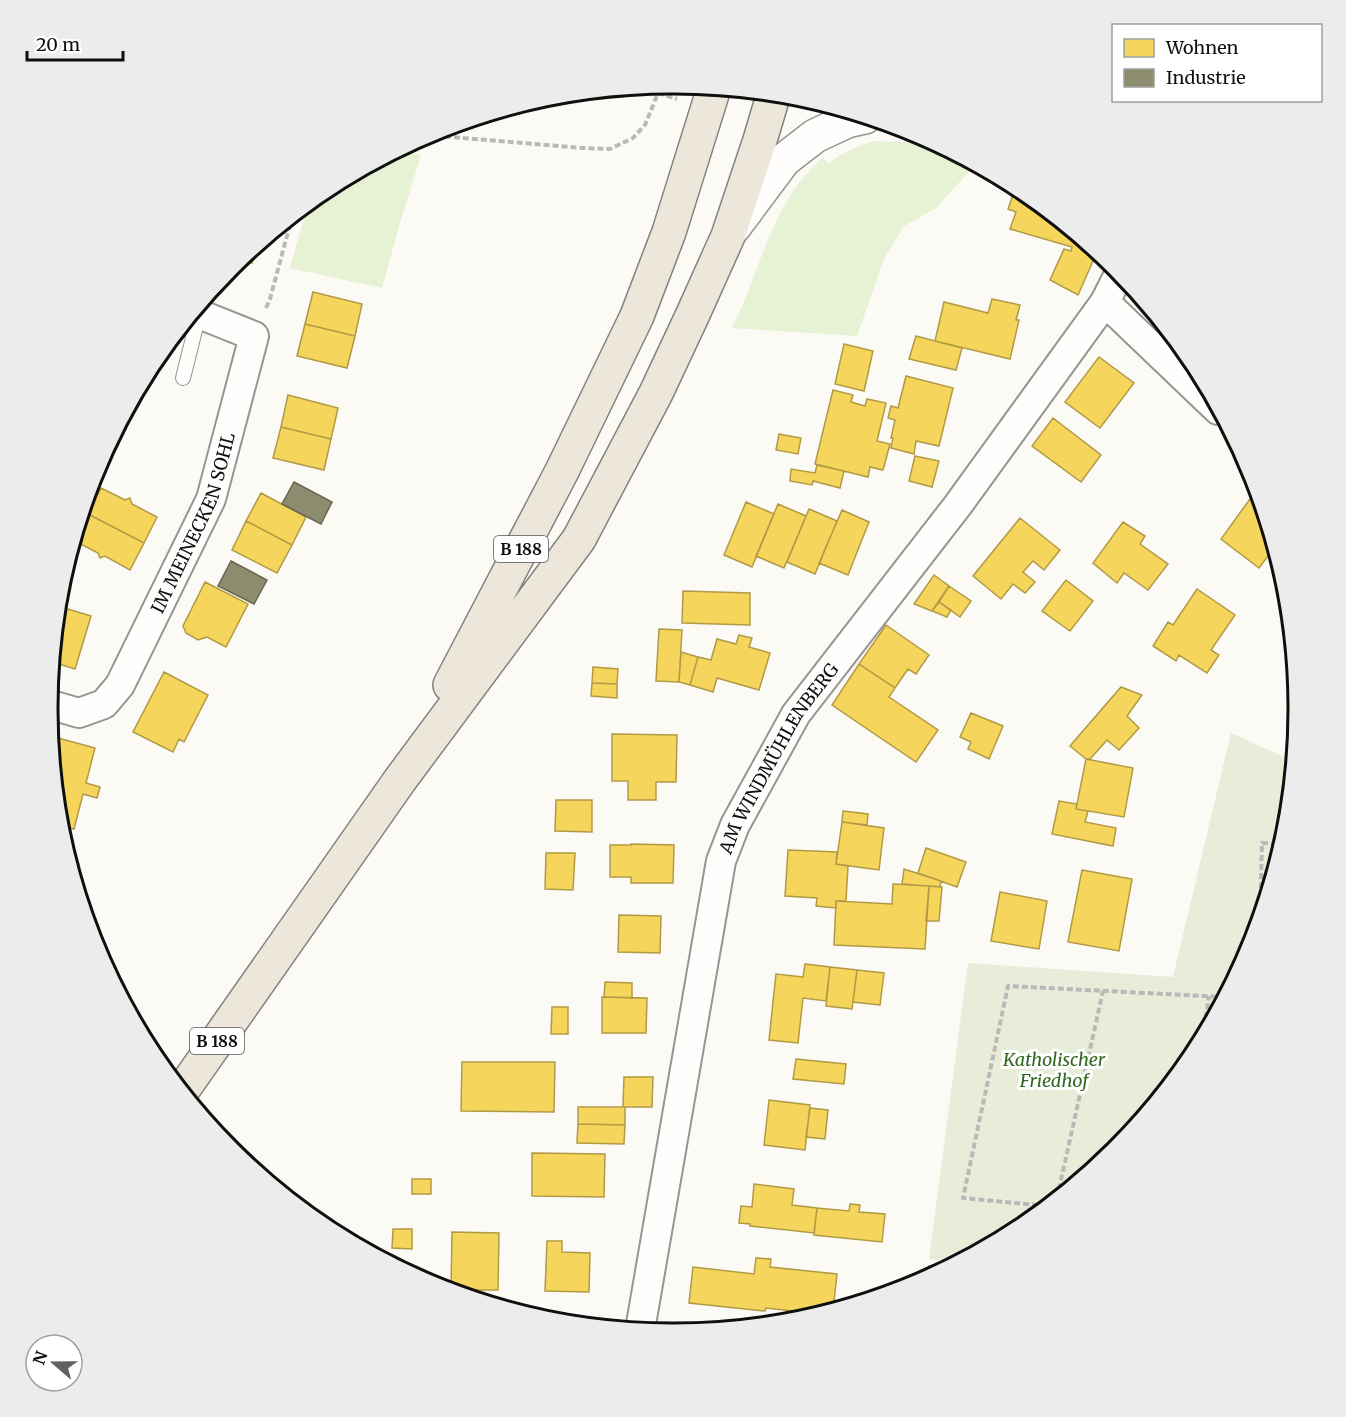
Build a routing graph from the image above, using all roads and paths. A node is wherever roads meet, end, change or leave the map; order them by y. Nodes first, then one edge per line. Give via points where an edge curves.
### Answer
1 (657, 94) edge
2 (712, 95) edge
3 (771, 102) edge
4 (851, 121) edge
5 (449, 137) edge
6 (289, 229) edge
7 (728, 236) junction
8 (1115, 282) edge
9 (1105, 302) junction
10 (201, 315) edge
11 (194, 323) edge
12 (254, 336) junction
13 (183, 378) dead end
14 (1200, 393) edge
15 (58, 708) edge
16 (400, 780) junction
17 (1273, 844) edge
18 (1261, 888) edge
19 (1103, 991) junction
20 (1209, 996) junction
21 (1215, 996) edge
22 (1206, 1013) edge
23 (186, 1085) edge
24 (1060, 1186) edge
25 (1034, 1205) edge
26 (641, 1322) edge

1 - 5 path via 645,125 633,138 610,149
2 - 16 main road, B 188 via 669,232 637,316 562,471
3 - 7 main road, B 188
4 - 7 street via 815,136 784,160
6 - 12 path via 270,299
7 - 16 main road, B 188 via 656,393 579,539
8 - 9 street, AM WINDMÜHLENBERG
9 - 14 street
9 - 26 street, AM WINDMÜHLENBERG via 958,505 796,714 735,825 721,861
10 - 12 street
11 - 13 lane
12 - 15 street, IM MEINECKEN SOHL via 211,499 120,685 104,704 79,713
16 - 23 main road, B 188
17 - 18 path via 1262,843
19 - 20 path
19 - 24 path
19 - 25 path via 1008,986 963,1198
20 - 21 path
20 - 22 path

